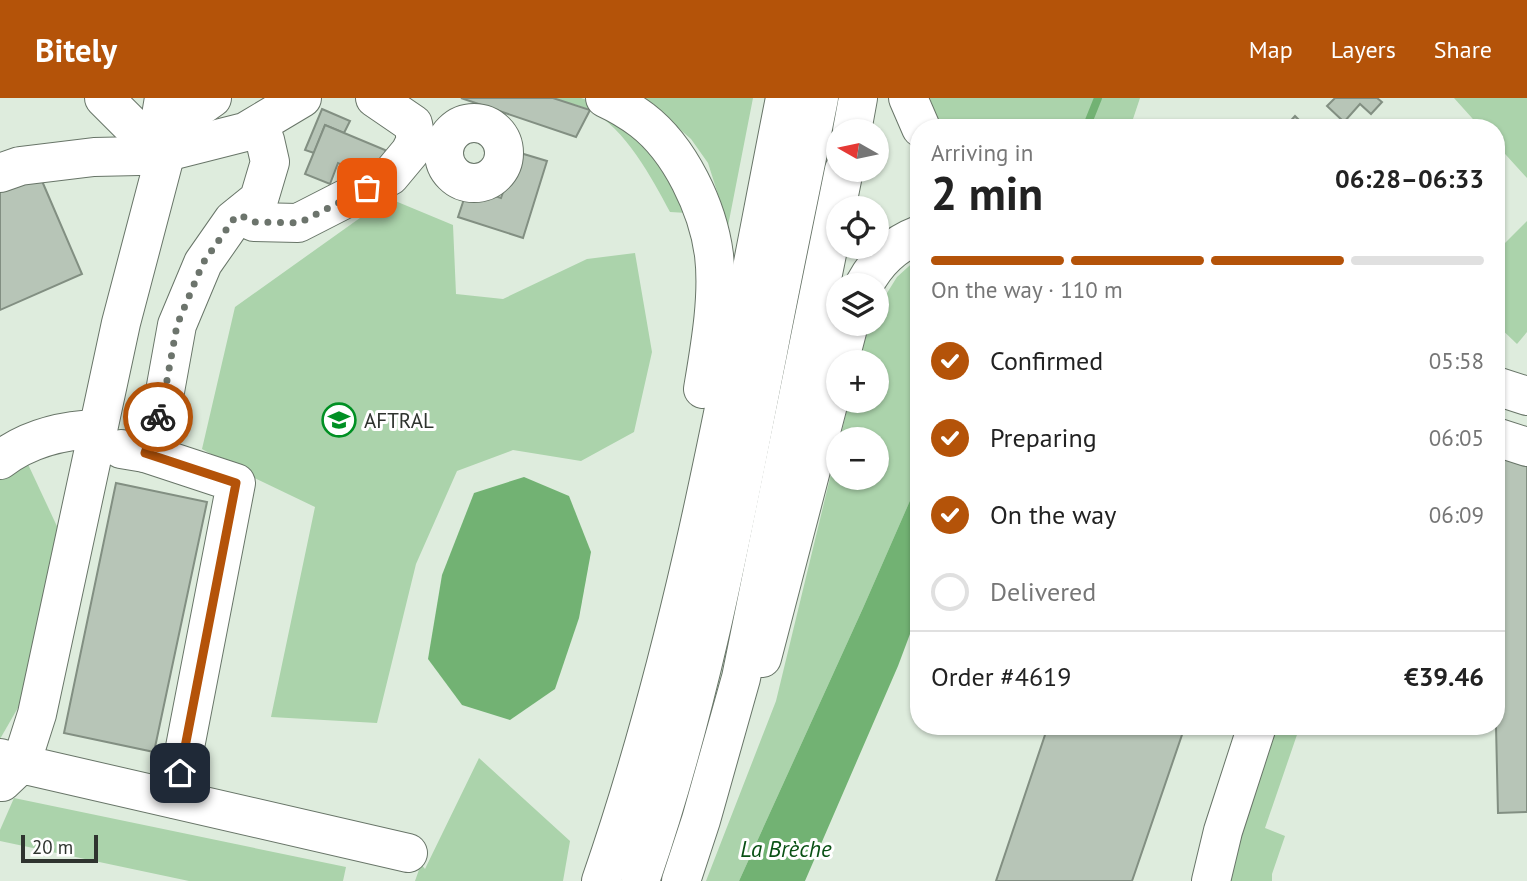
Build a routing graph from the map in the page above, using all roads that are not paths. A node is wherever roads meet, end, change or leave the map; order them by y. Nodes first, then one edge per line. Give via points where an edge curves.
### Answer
1 (104, 98) edge
2 (164, 98) edge
3 (212, 98) edge
4 (302, 98) edge
5 (374, 98) edge
6 (605, 98) edge
7 (785, 98) edge
8 (819, 98) edge
9 (858, 98) edge
10 (908, 98) edge
11 (854, 119) edge
12 (917, 119) edge
13 (255, 127) junction
14 (161, 148) junction
15 (0, 173) edge
16 (842, 182) edge
17 (240, 215) junction
18 (910, 239) edge
19 (872, 273) edge
20 (846, 336) edge
21 (1505, 389) edge
22 (1527, 396) edge
23 (97, 436) junction
24 (1505, 440) edge
25 (1527, 447) edge
26 (145, 453) junction
27 (0, 460) edge
28 (1254, 735) edge
29 (7, 768) edge
30 (712, 783) junction
31 (175, 799) junction
32 (629, 799) junction
33 (408, 853) dead end
34 (601, 881) edge
35 (640, 881) edge
36 (681, 881) edge
37 (1212, 881) edge

1 - 14 main road via 143,137
2 - 14 main road
3 - 14 main road
4 - 13 main road
5 - 17 main road via 413,124 430,144 410,152 390,176 299,223 254,222
6 - 32 main road via 643,120 678,161 704,214 714,267 703,390
7 - 32 main road via 695,543
8 - 35 main road via 715,612 681,748
9 - 11 main road
10 - 12 main road
13 - 14 main road
13 - 17 main road via 265,140 270,162 259,199
14 - 15 main road via 139,156 20,166
14 - 23 main road
16 - 30 main road via 741,678
17 - 26 main road via 203,263 177,325 162,408
18 - 19 main road via 887,253
20 - 30 main road via 762,659 741,721
21 - 22 main road
23 - 26 main road
23 - 27 main road via 77,430 46,436
23 - 29 main road via 37,714
24 - 25 main road
26 - 31 main road via 236,483
28 - 37 main road
29 - 31 main road
30 - 36 main road
31 - 33 main road
32 - 34 main road

